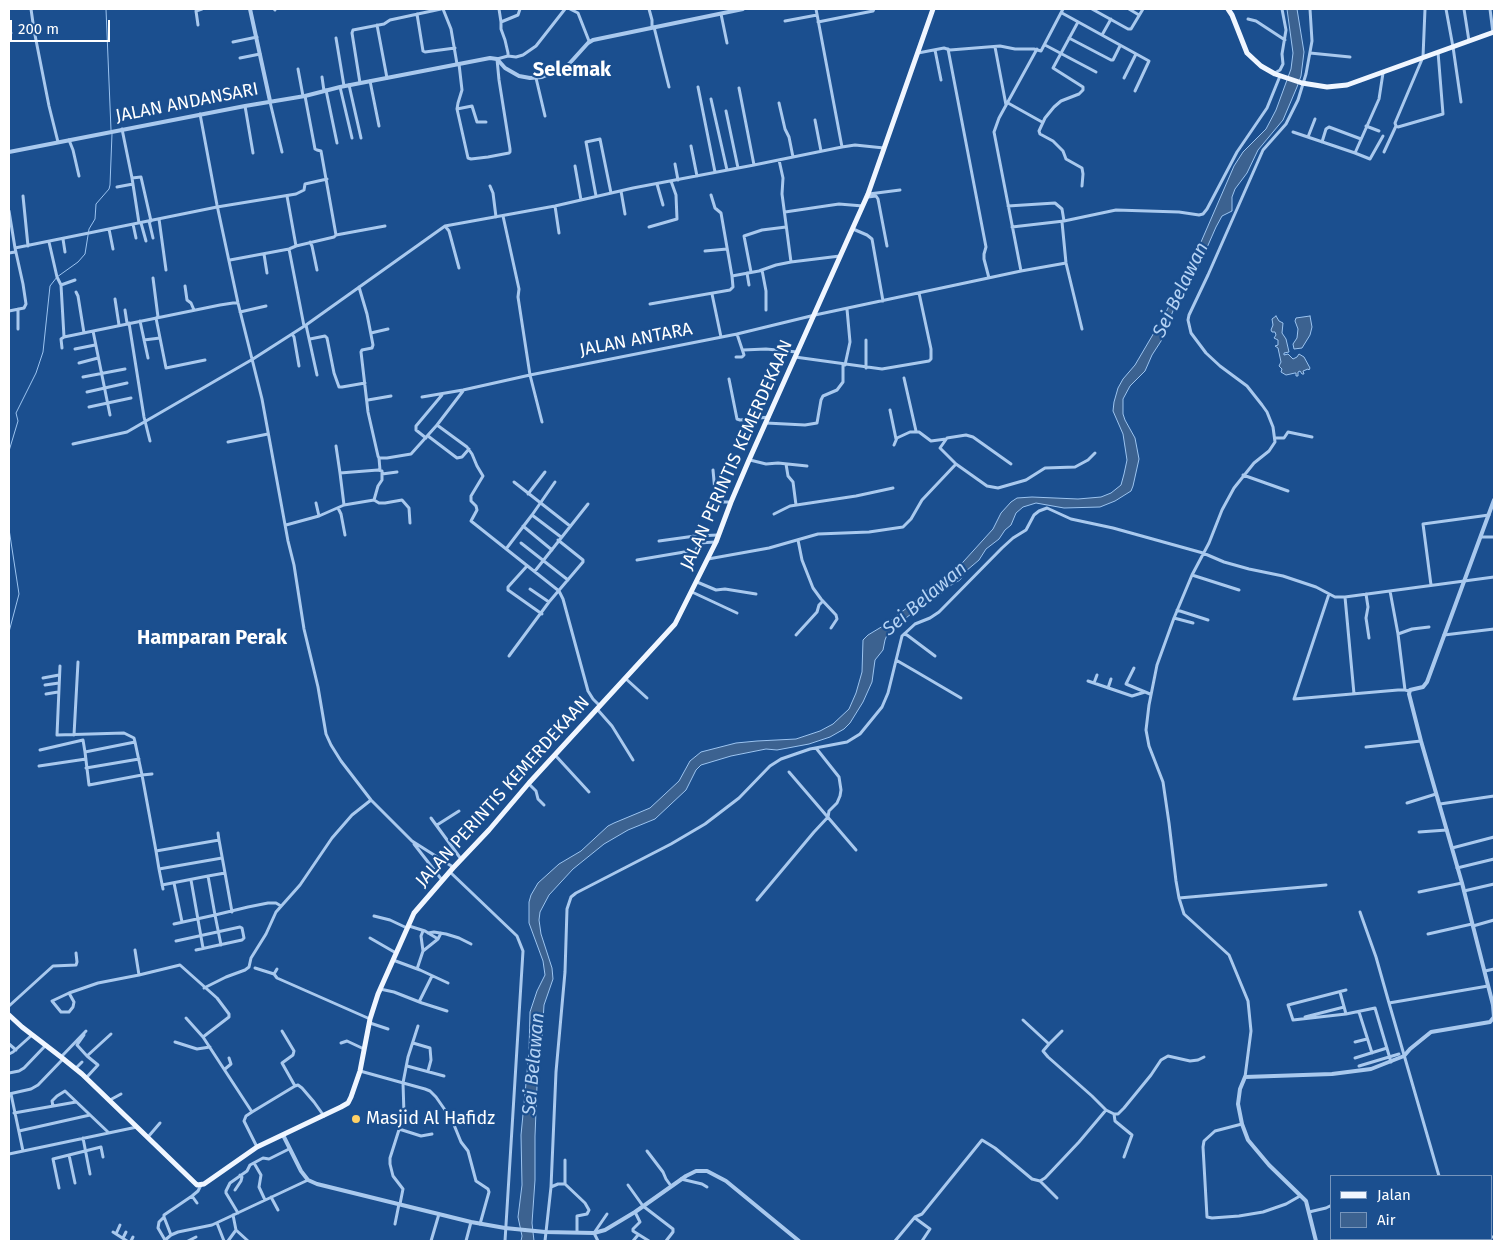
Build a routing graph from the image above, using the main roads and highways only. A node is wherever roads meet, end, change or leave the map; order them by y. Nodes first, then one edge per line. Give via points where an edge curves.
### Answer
1 (934, 9) edge
2 (1228, 9) edge
3 (1494, 32) edge
4 (9, 1015) edge

1 - 4 main road, JALAN PERINTIS KEMERDEKAAN via 868,196 692,592 673,627 528,783 414,913 380,989 360,1071 348,1103 257,1146 201,1186 194,1183 75,1069
2 - 3 main road via 1249,56 1261,66 1303,83 1328,87 1343,86

